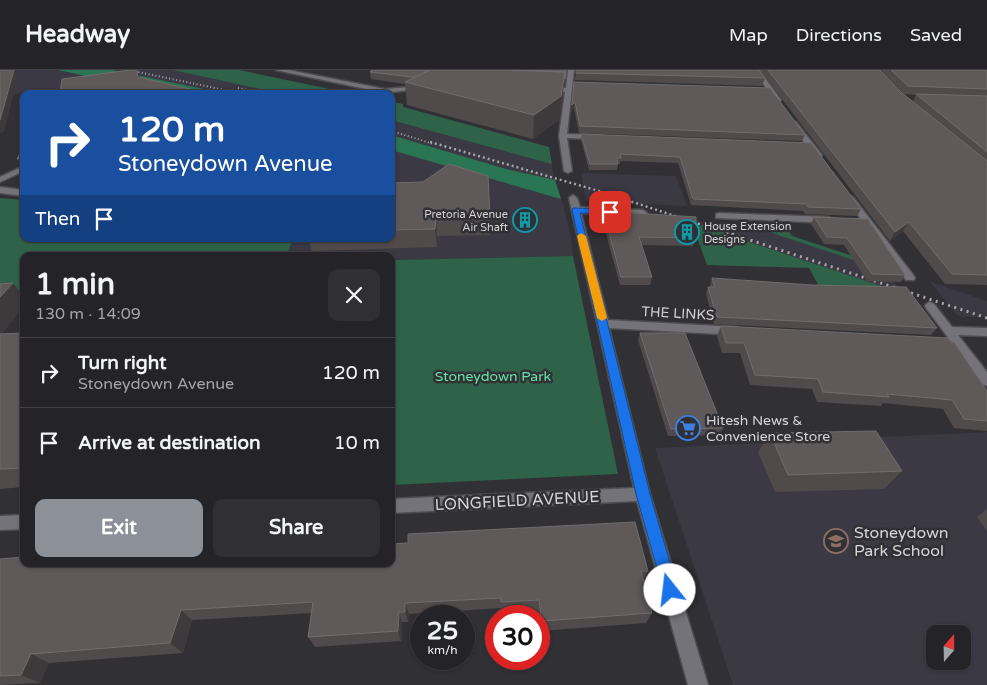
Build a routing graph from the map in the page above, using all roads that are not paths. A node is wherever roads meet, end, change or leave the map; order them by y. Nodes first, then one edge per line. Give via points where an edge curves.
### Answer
1 (279, 70) edge
2 (571, 70) edge
3 (756, 70) edge
4 (581, 84) edge
5 (433, 86) edge
6 (570, 87) junction
7 (540, 89) edge
8 (380, 90) edge
9 (395, 90) edge
10 (781, 104) edge
11 (791, 119) edge
12 (564, 136) junction
13 (608, 137) edge
14 (801, 144) edge
15 (810, 145) junction
16 (822, 160) edge
17 (20, 170) edge
18 (568, 170) dead end
19 (0, 180) edge
20 (0, 190) edge
21 (844, 191) edge
22 (20, 192) edge
23 (643, 213) edge
24 (719, 216) dead end
25 (838, 220) edge
26 (910, 278) dead end
27 (930, 306) dead end
28 (604, 324) junction
29 (949, 331) junction
30 (753, 332) edge
31 (987, 332) edge
32 (946, 343) edge
33 (959, 344) junction
34 (987, 381) edge
35 (643, 494) junction
36 (395, 506) edge
37 (20, 522) edge
38 (0, 523) edge
39 (698, 685) edge

1 - 8 street
2 - 6 street
3 - 10 street via 766,90
4 - 6 street
5 - 9 street
6 - 7 street
6 - 12 street
11 - 15 street
12 - 13 street
12 - 18 street
14 - 15 street
15 - 16 street
17 - 19 street
20 - 22 street
21 - 26 street via 862,221
23 - 28 street via 574,204
24 - 25 street
27 - 29 street
28 - 30 street, THE LINKS
28 - 35 street
29 - 31 street
29 - 33 street
32 - 33 street
33 - 34 street
35 - 36 street, LONGFIELD AVENUE
35 - 39 street
37 - 38 street

